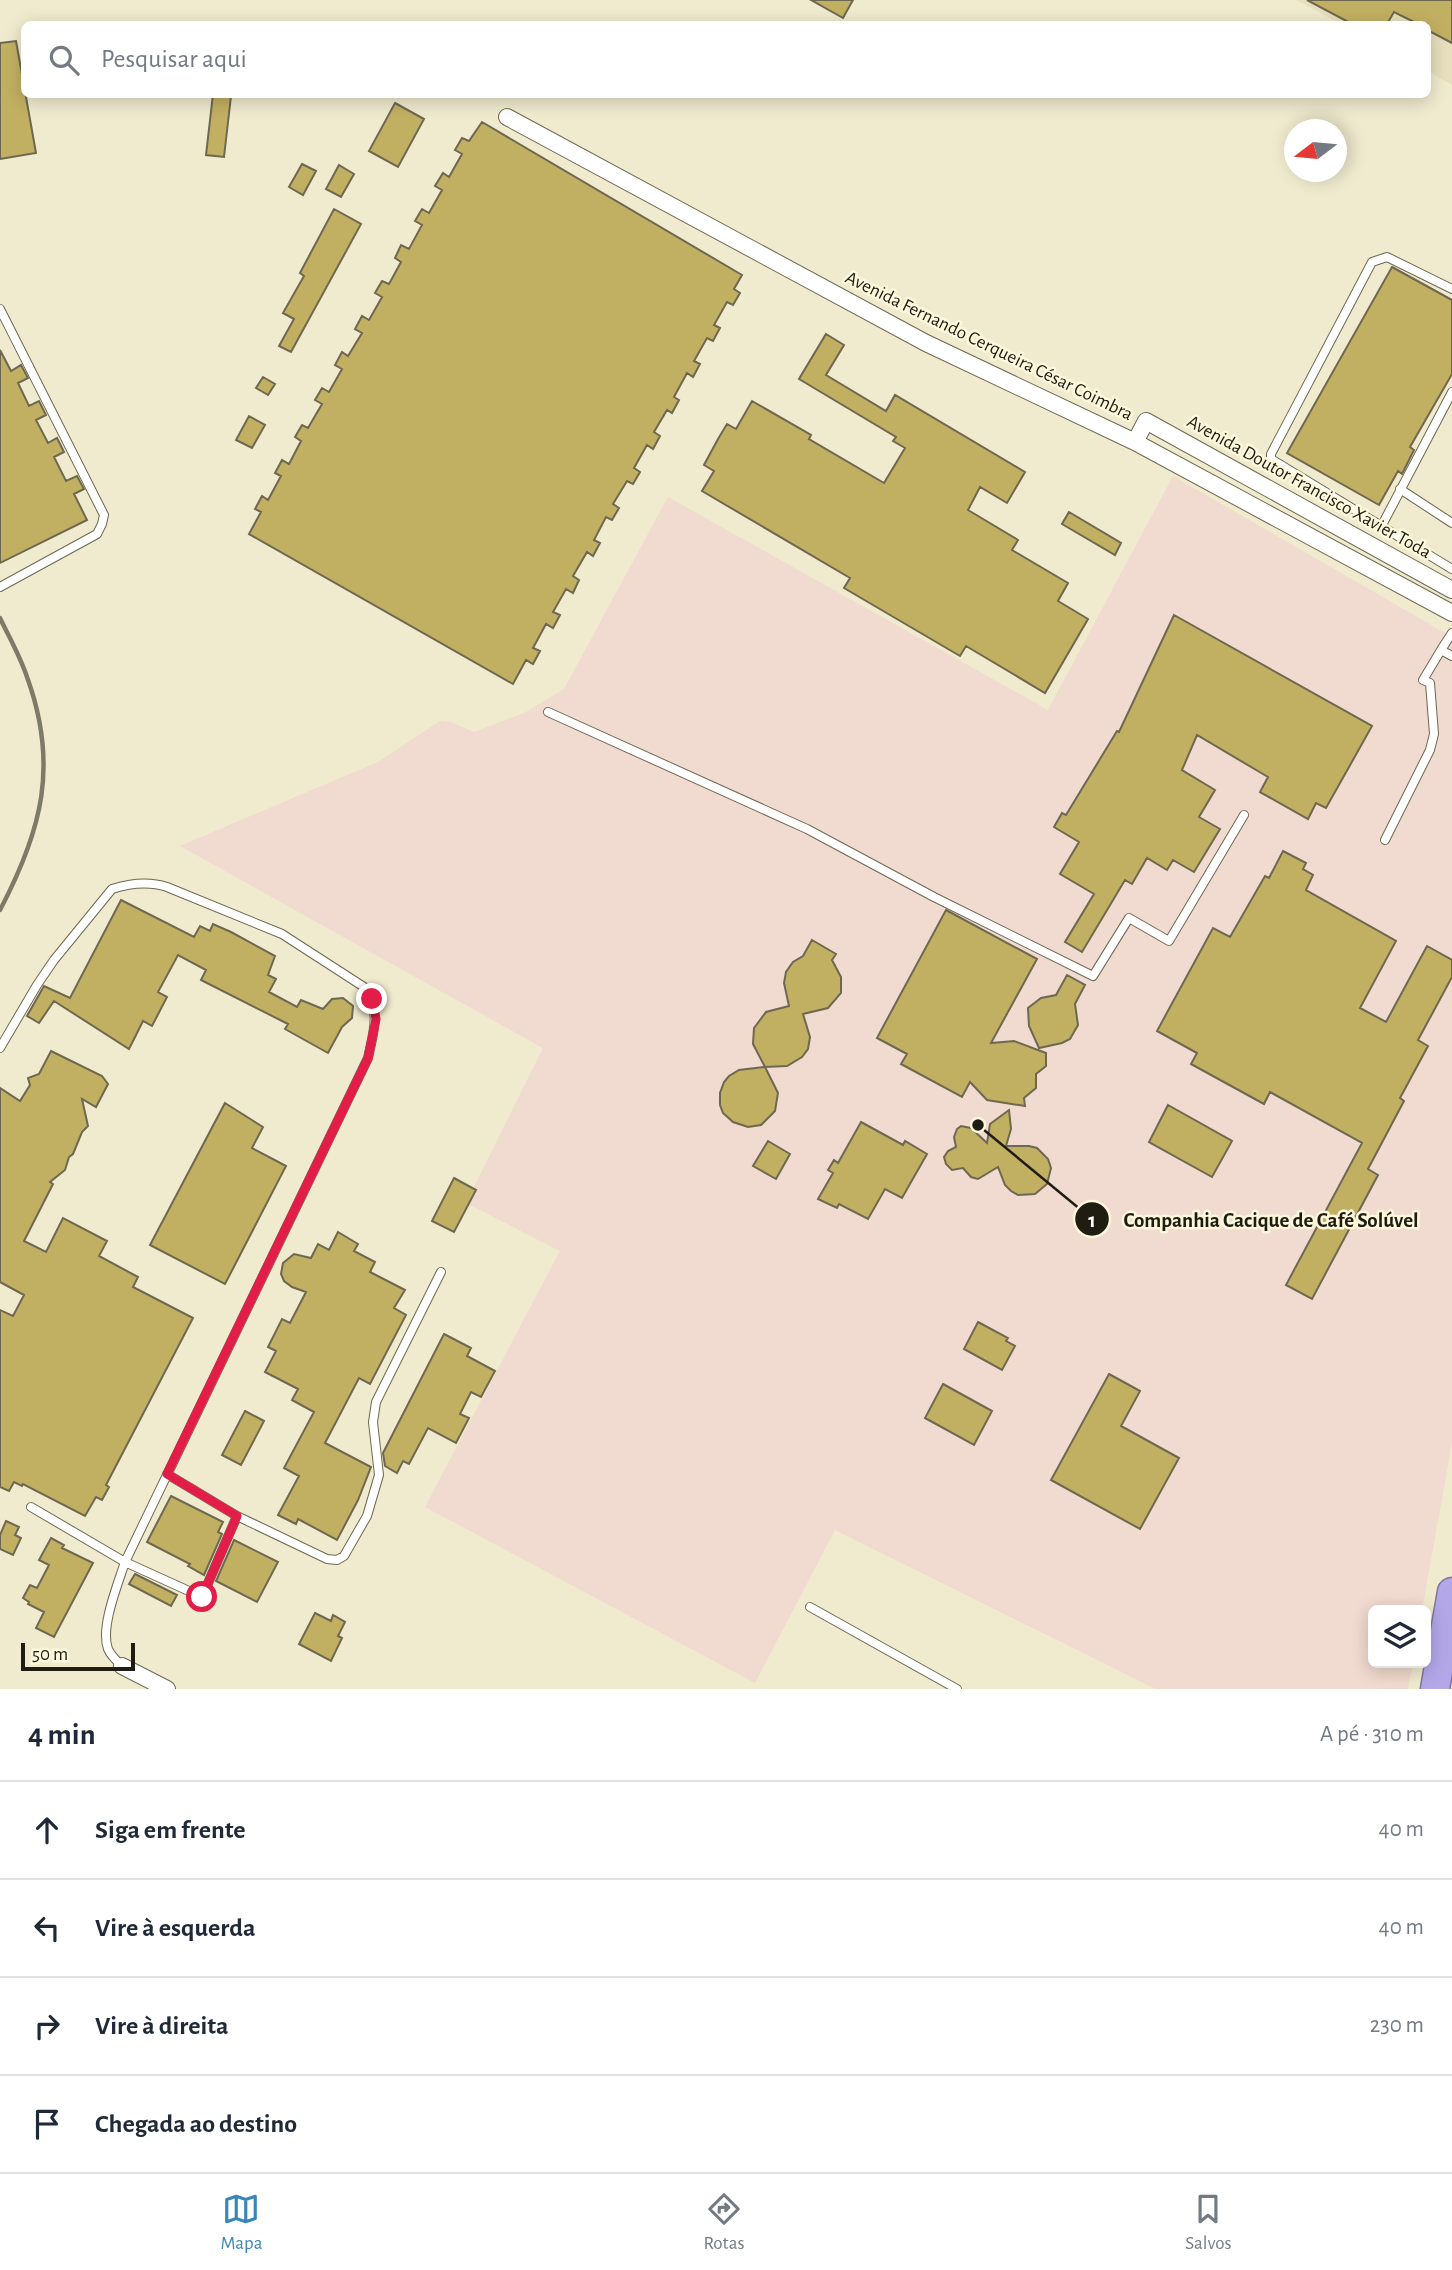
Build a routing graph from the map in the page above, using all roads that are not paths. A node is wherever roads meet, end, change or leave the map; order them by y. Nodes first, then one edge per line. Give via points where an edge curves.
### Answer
1 (507, 117) dead end
2 (1452, 289) edge
3 (0, 309) edge
4 (1452, 392) edge
5 (1135, 442) junction
6 (1400, 489) junction
7 (1452, 523) edge
8 (1381, 527) junction
9 (1452, 569) edge
10 (0, 587) edge
11 (1452, 590) edge
12 (1452, 613) edge
13 (1452, 634) edge
14 (1441, 650) junction
15 (1452, 656) edge
16 (548, 712) dead end
17 (1244, 815) dead end
18 (1385, 840) dead end
19 (0, 1048) edge
20 (441, 1272) dead end
21 (167, 1474) junction
22 (31, 1507) dead end
23 (237, 1516) junction
24 (125, 1562) junction
25 (1452, 1592) edge
26 (810, 1607) dead end
27 (122, 1666) joint
28 (167, 1689) edge
29 (957, 1689) edge
30 (1436, 1689) edge

1 - 5 street, Avenida Fernando Cerqueira César Coimbra via 926,343
2 - 8 lane via 1387,257 1372,262 1271,454 1274,463
3 - 10 lane via 104,515 97,534
4 - 6 lane
5 - 11 street, Avenida Doutor Francisco Xavier Toda via 1146,421
5 - 12 street, Avenida Fernando Cerqueira César Coimbra
6 - 7 lane
6 - 8 lane
8 - 9 lane
13 - 14 lane
14 - 15 lane
14 - 18 lane via 1423,680 1430,683 1434,734 1430,750
16 - 17 lane via 807,829 1093,976 1129,918 1169,941
19 - 21 lane via 54,960 112,889 125,885 167,887 282,934 364,987 372,999 376,1019 368,1058
20 - 23 lane via 376,1402 373,1422 379,1475 367,1516 344,1556 327,1559
21 - 23 lane
21 - 24 lane
22 - 24 lane
23 - 24 lane via 202,1597
24 - 27 lane via 107,1626 107,1647
25 - 30 highway
26 - 29 lane
27 - 28 street

